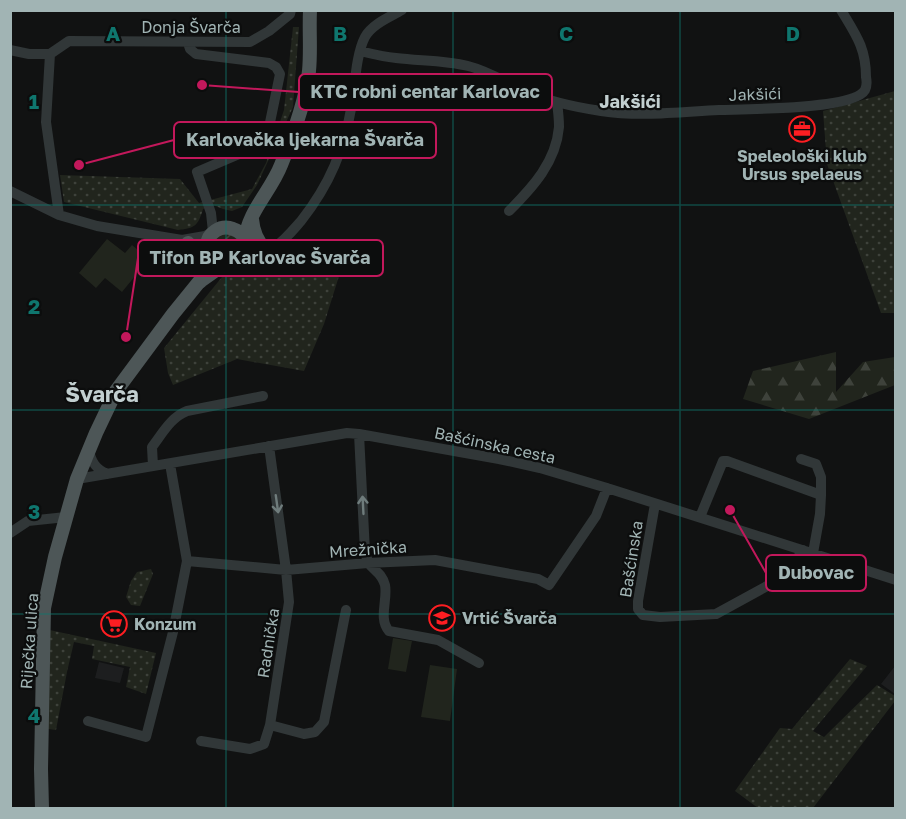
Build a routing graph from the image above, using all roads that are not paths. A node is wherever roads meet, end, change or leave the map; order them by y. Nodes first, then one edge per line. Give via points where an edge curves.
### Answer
1 (291, 10) edge
2 (310, 10) edge
3 (402, 10) edge
4 (841, 10) edge
5 (188, 43) junction
6 (10, 50) edge
7 (360, 51) junction
8 (50, 54) junction
9 (557, 103) junction
10 (10, 191) edge
11 (509, 211) dead end
12 (253, 214) junction
13 (59, 215) junction
14 (219, 230) junction
15 (245, 240) junction
16 (185, 242) junction
17 (269, 249) junction
18 (208, 254) junction
19 (232, 265) junction
20 (201, 278) junction
21 (263, 396) dead end
22 (360, 434) junction
23 (269, 446) junction
24 (89, 450) junction
25 (801, 459) dead end
26 (170, 464) junction
27 (153, 466) junction
28 (107, 474) junction
29 (77, 479) junction
30 (607, 488) junction
31 (821, 495) junction
32 (655, 504) junction
33 (66, 517) junction
34 (700, 517) junction
35 (10, 533) edge
36 (808, 551) junction
37 (187, 561) junction
38 (368, 563) junction
39 (286, 570) junction
40 (896, 580) edge
41 (346, 610) dead end
42 (479, 663) dead end
43 (88, 721) dead end
44 (270, 725) junction
45 (201, 741) dead end
46 (42, 808) edge

1 - 5 street, Donja Švarča via 269,31 250,42
2 - 12 main road via 309,72 300,111 280,167
3 - 7 street via 370,30
4 - 9 street, Jakšići via 861,45 867,86 861,95 846,100 760,110 655,114
5 - 8 street, Donja Švarča via 69,41
5 - 14 street via 196,54 269,63 280,74 265,140 197,172
6 - 8 street, Donja Švarča
7 - 9 street, Jakšići via 469,66
7 - 17 street via 350,111 334,170 307,213
8 - 13 street via 46,122
9 - 11 street via 559,126 555,147 543,174
10 - 13 street
12 - 14 main road
12 - 15 main road
12 - 17 main road via 258,242
13 - 16 street
14 - 15 main road via 236,230
14 - 16 street
14 - 18 main road via 207,243
15 - 17 street via 251,246
15 - 19 main road via 245,253
16 - 18 street
16 - 20 main road via 199,257
17 - 19 street via 268,253
18 - 19 main road via 214,262
18 - 20 main road
19 - 20 main road
20 - 24 main road, Riječka ulica via 116,391
21 - 27 street via 180,413 152,447
22 - 23 street, Bašćinska cesta
22 - 30 street, Bašćinska cesta via 499,459
38 -> 22 street
23 - 26 street, Bašćinska cesta
23 -> 39 street, Radnička
24 - 28 street via 94,465
24 - 29 main road, Riječka ulica
25 - 31 street, Bašćinska via 816,464
26 - 27 street, Bašćinska cesta
26 - 37 street
27 - 28 street, Bašćinska cesta
28 - 29 street, Bašćinska cesta
29 - 33 main road, Riječka ulica
30 - 32 street, Bašćinska cesta
30 - 38 street, Mrežnička via 596,516 549,585 538,579 435,560
31 - 34 street via 723,461
31 - 36 street, Bašćinska via 820,514
32 - 34 street, Bašćinska cesta
32 - 36 street, Bašćinska via 638,601 643,615 716,614 778,580
33 - 35 street via 28,521
33 - 46 main road, Riječka ulica via 44,608
34 - 36 street, Bašćinska cesta
36 - 40 street, Bašćinska cesta
37 - 39 street, Mrežnička
37 - 43 street via 146,737
38 - 39 street, Mrežnička
38 - 42 street via 380,573 385,586 386,629 438,640
39 - 44 street, Radnička via 289,602
41 - 44 street via 324,722 315,732 304,734
44 - 45 street, Radnička via 264,744 250,749

